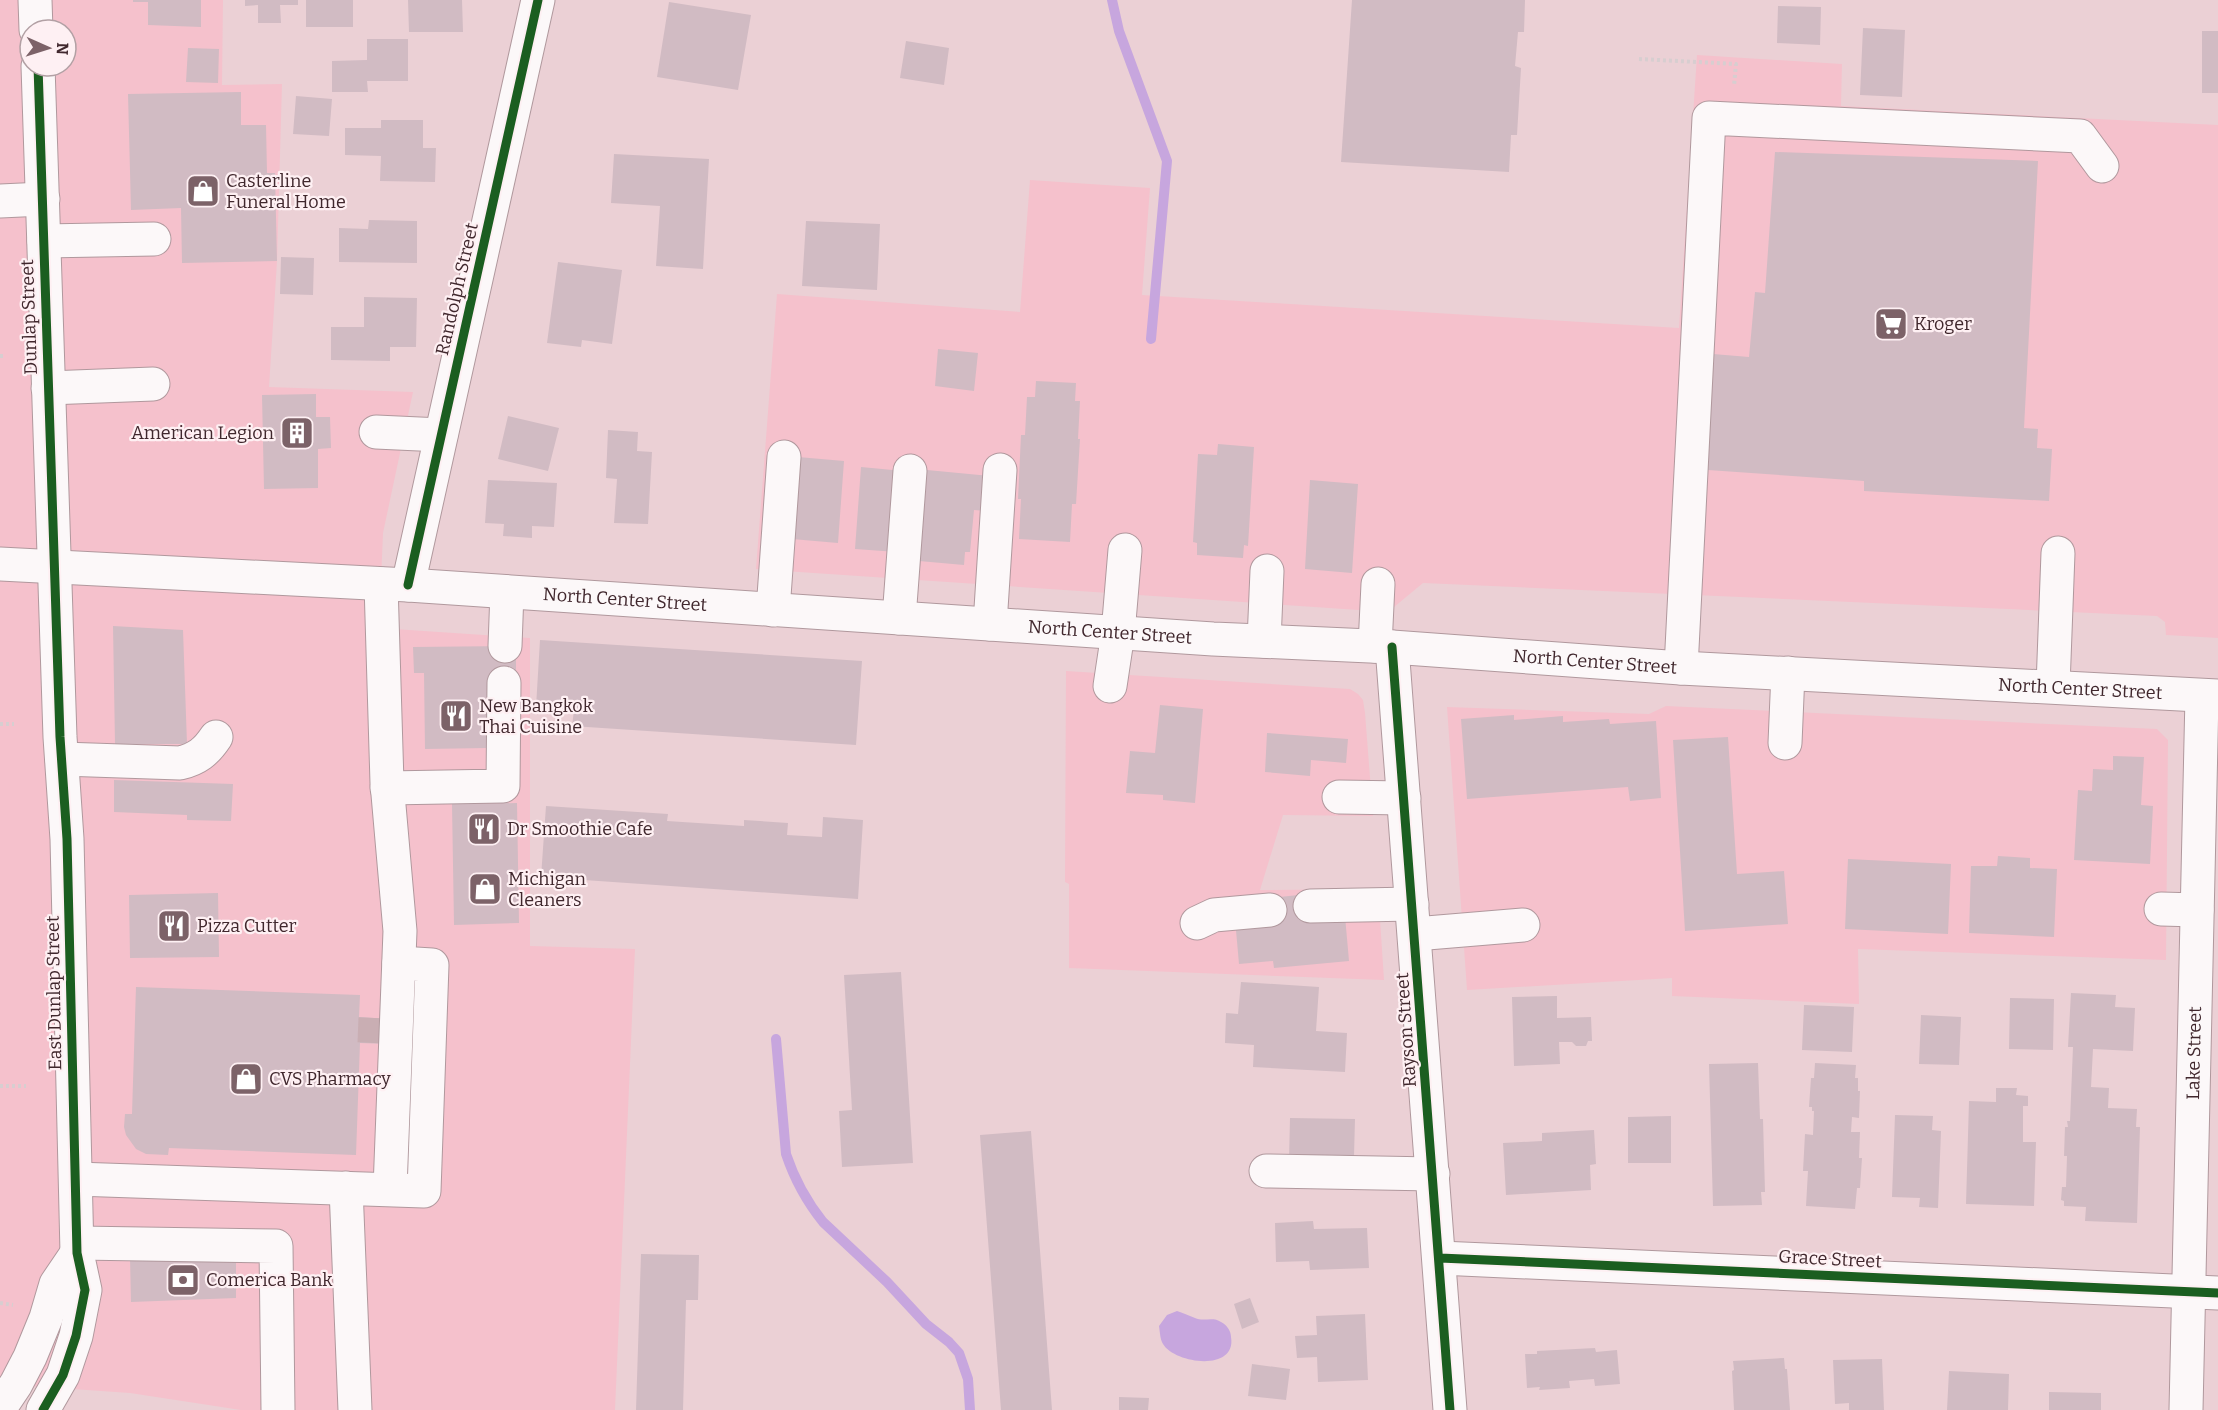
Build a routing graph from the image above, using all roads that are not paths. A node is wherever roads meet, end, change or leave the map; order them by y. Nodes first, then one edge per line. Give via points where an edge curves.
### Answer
1 (35, 0) edge
2 (538, 0) edge
3 (36, 18) edge
4 (38, 78) edge
5 (2102, 166) dead end
6 (43, 199) junction
7 (0, 201) edge
8 (154, 239) dead end
9 (44, 241) junction
10 (153, 384) dead end
11 (48, 388) junction
12 (376, 432) dead end
13 (441, 435) junction
14 (784, 457) dead end
15 (1000, 470) dead end
16 (910, 471) dead end
17 (1125, 550) dead end
18 (2058, 553) dead end
19 (0, 564) edge
20 (55, 567) junction
21 (1267, 571) dead end
22 (395, 584) junction
23 (1378, 584) dead end
24 (507, 592) junction
25 (773, 610) junction
26 (899, 618) junction
27 (990, 624) junction
28 (1118, 633) junction
29 (1264, 641) junction
30 (505, 646) dead end
31 (1384, 646) junction
32 (1681, 668) junction
33 (1788, 673) junction
34 (504, 683) dead end
35 (1110, 686) dead end
36 (2053, 686) junction
37 (2210, 696) edge
38 (216, 737) dead end
39 (1785, 743) dead end
40 (62, 759) junction
41 (387, 788) junction
42 (1339, 797) dead end
43 (1404, 798) junction
44 (1310, 906) dead end
45 (2161, 909) dead end
46 (1270, 910) dead end
47 (2197, 910) junction
48 (1414, 919) junction
49 (1197, 923) dead end
50 (1523, 925) dead end
51 (399, 968) junction
52 (2207, 976) edge
53 (393, 1107) junction
54 (1266, 1171) dead end
55 (1433, 1174) junction
56 (76, 1179) junction
57 (346, 1188) junction
58 (390, 1189) junction
59 (78, 1248) junction
60 (1440, 1258) junction
61 (2203, 1293) edge
62 (14, 1405) edge
63 (43, 1410) edge
64 (278, 1410) edge
65 (355, 1410) edge
66 (1450, 1410) edge
67 (2186, 1410) edge

1 - 3 street
2 - 13 street, Randolph Street
4 - 6 street, Dunlap Street
5 - 32 street via 2080,136 1710,118
6 - 7 street
6 - 9 street, Dunlap Street
8 - 9 street
9 - 11 street, Dunlap Street
10 - 11 street
11 - 20 street, Dunlap Street
12 - 13 street
13 - 22 street, Randolph Street
14 - 25 street
15 - 27 street
16 - 26 street
17 - 28 street
18 - 36 street
19 - 20 street, North Center Street
20 - 22 street, North Center Street
20 - 40 street, East Dunlap Street
21 - 29 street
22 - 24 street, North Center Street
22 - 41 street, Randolph Street
23 - 31 street, Rayson Street
24 - 25 street, North Center Street
24 - 30 street
25 - 26 street, North Center Street
26 - 27 street, North Center Street
27 - 28 street, North Center Street
28 - 29 street, North Center Street
28 - 35 street
29 - 31 street, North Center Street
31 - 32 street, North Center Street
31 - 43 street, Rayson Street
32 - 33 street, North Center Street
33 - 36 street, North Center Street
33 - 39 street
34 - 41 street via 503,786
36 - 37 street, North Center Street
37 - 47 street, Lake Street
38 - 40 street via 207,750 180,763
40 - 56 street, East Dunlap Street
41 - 51 street, Randolph Street via 400,931
42 - 43 street
43 - 48 street, Rayson Street
44 - 48 street
45 - 47 street
46 - 49 street via 1214,915
47 - 52 street, Lake Street
48 - 50 street
48 - 55 street, Rayson Street
51 - 53 street, Randolph Street
51 - 53 street via 378,998 375,1031 377,1065
51 - 58 street via 432,965 424,1191
52 - 61 street, Lake Street
53 - 58 street, Randolph Street
54 - 55 street
55 - 60 street, Rayson Street
56 - 57 street
56 - 59 street, East Dunlap Street
57 - 58 street
57 - 65 street
59 - 62 street via 56,1284
59 - 63 street, East Dunlap Street via 86,1290 63,1375
59 - 64 street via 276,1246
60 - 61 street, Grace Street
60 - 66 street, Rayson Street
61 - 67 street, Lake Street

